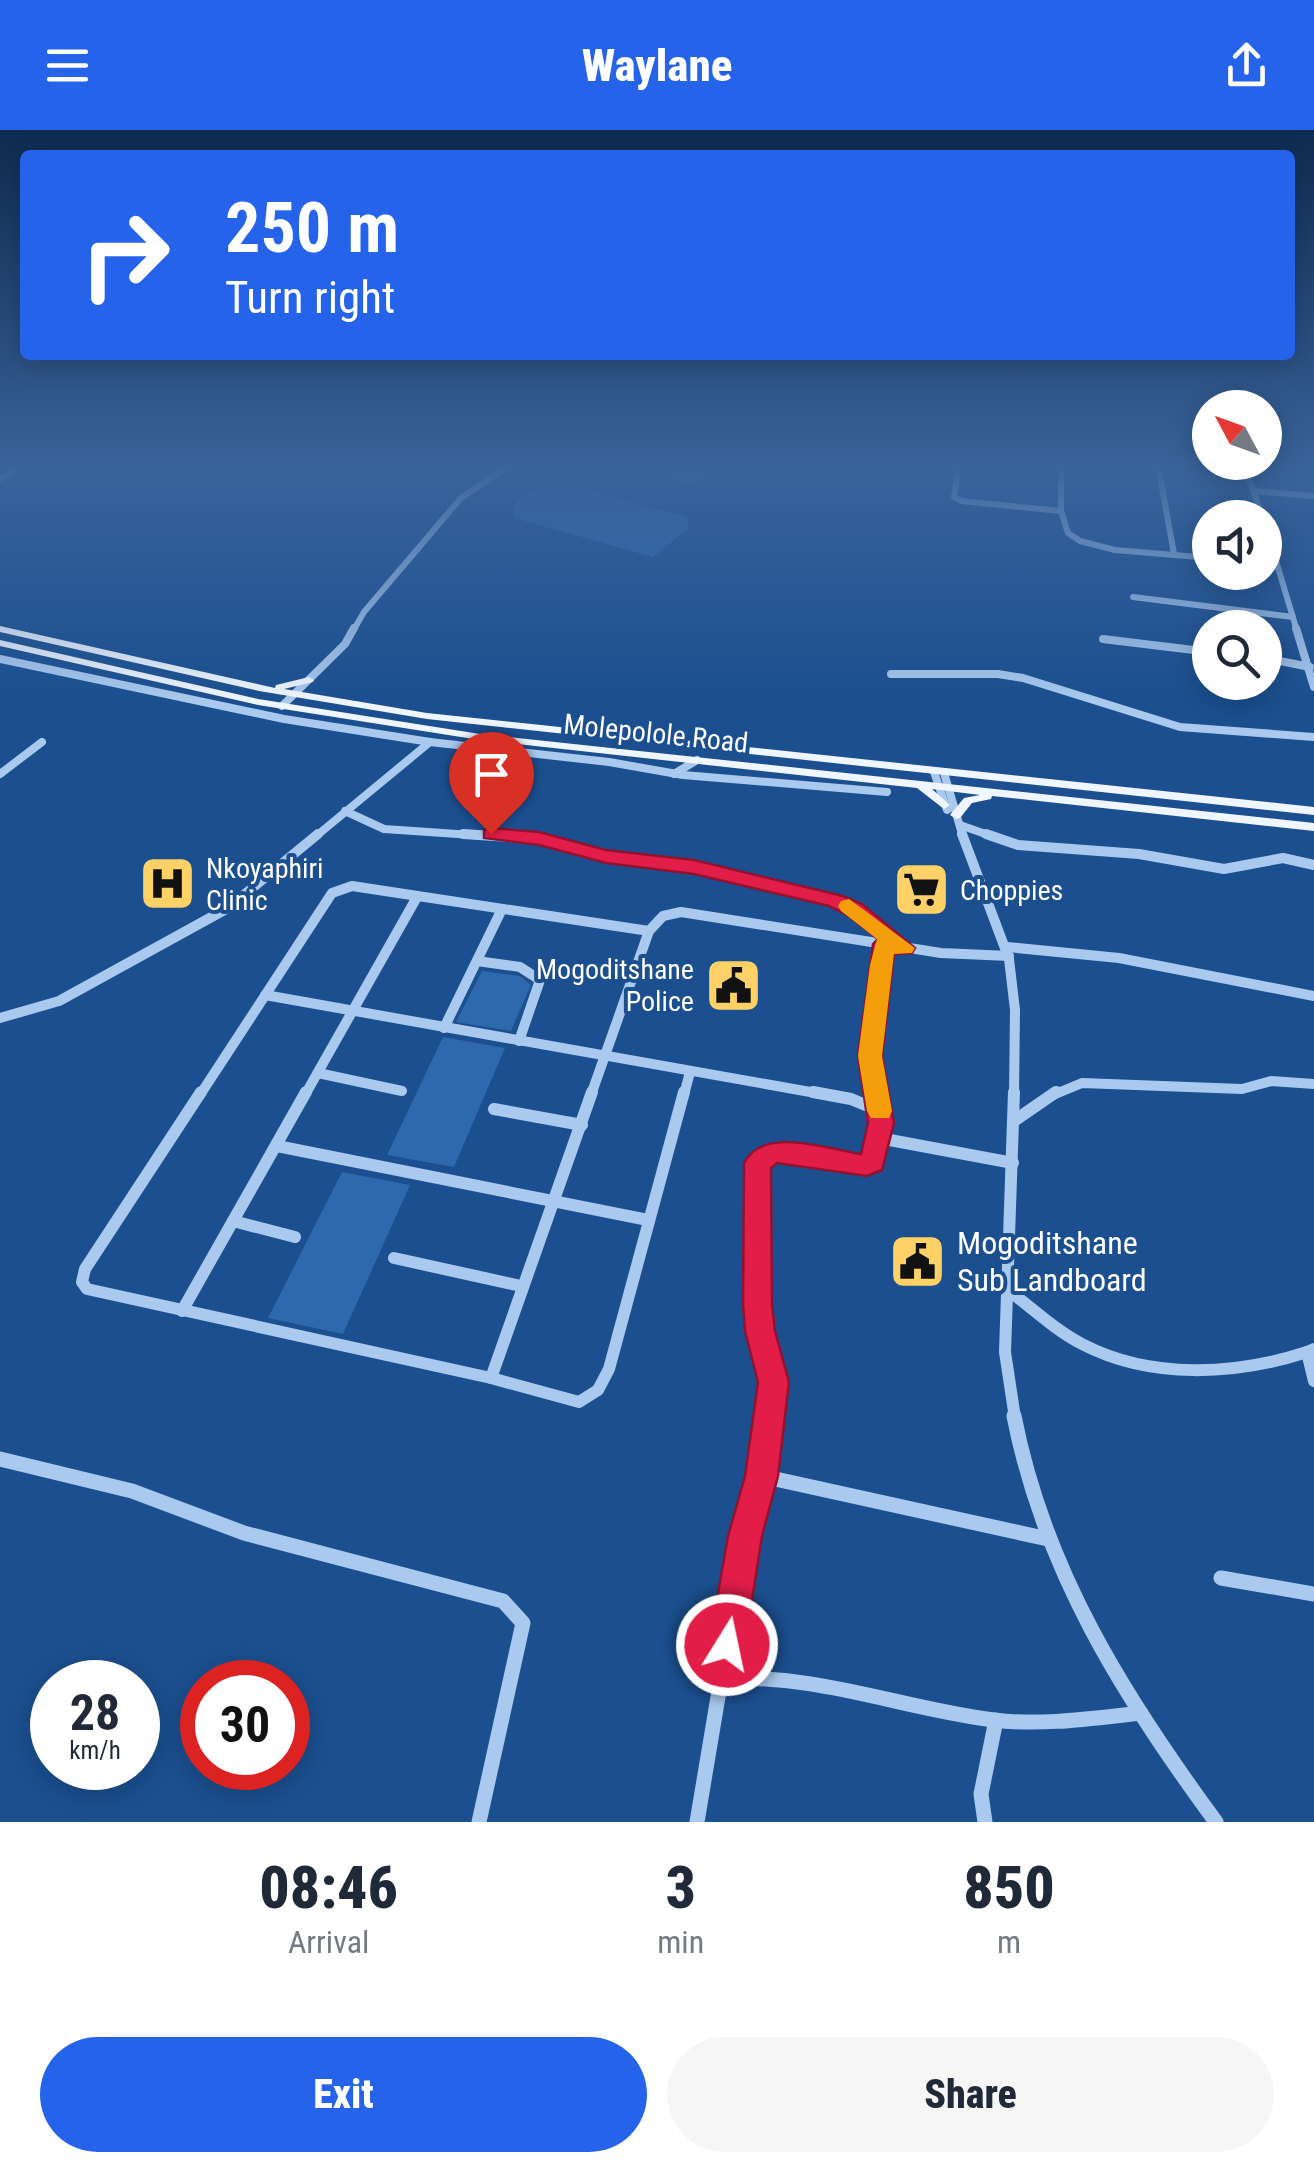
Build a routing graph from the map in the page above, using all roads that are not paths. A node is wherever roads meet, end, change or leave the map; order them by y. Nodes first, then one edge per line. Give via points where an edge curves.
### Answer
1 (421, 544) edge
2 (1090, 544) edge
3 (1172, 544) edge
4 (1174, 554) junction
5 (1192, 556) edge
6 (1282, 578) edge
7 (1133, 597) dead end
8 (1294, 617) junction
9 (0, 629) edge
10 (1103, 638) dead end
11 (0, 643) edge
12 (1192, 650) edge
13 (0, 659) edge
14 (1282, 660) edge
15 (1308, 664) junction
16 (1314, 672) edge
17 (891, 674) dead end
18 (314, 677) junction
19 (1314, 687) edge
20 (260, 688) junction
21 (298, 695) junction
22 (337, 702) junction
23 (286, 707) junction
24 (1314, 737) edge
25 (42, 742) dead end
26 (430, 742) junction
27 (664, 756) junction
28 (697, 760) junction
29 (675, 772) junction
30 (939, 772) junction
31 (0, 774) edge
32 (906, 782) junction
33 (942, 786) junction
34 (886, 792) dead end
35 (1018, 796) junction
36 (944, 805) junction
37 (345, 811) junction
38 (1314, 812) edge
39 (959, 825) junction
40 (1314, 827) edge
41 (1314, 865) edge
42 (418, 897) junction
43 (502, 910) junction
44 (649, 931) junction
45 (884, 944) junction
46 (904, 948) junction
47 (1008, 952) junction
48 (477, 961) junction
49 (265, 995) junction
50 (1314, 996) edge
51 (353, 1011) junction
52 (0, 1018) edge
53 (444, 1028) junction
54 (520, 1041) junction
55 (605, 1056) junction
56 (690, 1072) junction
57 (318, 1073) junction
58 (1314, 1084) edge
59 (402, 1091) dead end
60 (494, 1109) dead end
61 (880, 1111) junction
62 (1014, 1121) junction
63 (582, 1124) junction
64 (878, 1138) junction
65 (276, 1146) junction
66 (1013, 1163) junction
67 (555, 1200) junction
68 (648, 1220) junction
69 (233, 1221) junction
70 (296, 1237) dead end
71 (394, 1258) dead end
72 (521, 1286) junction
73 (1008, 1290) junction
74 (182, 1311) junction
75 (1310, 1350) edge
76 (491, 1378) junction
77 (1314, 1381) edge
78 (0, 1459) edge
79 (762, 1476) junction
80 (1048, 1540) junction
81 (1221, 1578) dead end
82 (1314, 1594) edge
83 (720, 1679) junction
84 (1141, 1713) junction
85 (996, 1720) junction
86 (478, 1822) edge
87 (697, 1822) edge
88 (986, 1822) edge
89 (1216, 1822) edge

1 - 18 street
2 - 4 street
3 - 4 street
4 - 5 street
6 - 8 street
7 - 8 street
8 - 15 street
9 - 20 main road, Molepolole Road
10 - 12 street
11 - 23 main road, Molepolole Road
13 - 26 street via 284,719
14 - 15 street
15 - 16 street
15 - 19 street
17 - 24 street via 998,674 1180,727
18 - 20 main road
18 - 21 street
18 - 22 main road
20 - 21 main road, Molepolole Road
21 - 22 main road, Molepolole Road
21 - 23 street
22 - 30 main road, Molepolole Road
23 - 27 main road, Molepolole Road
25 - 31 street
26 - 29 street
26 - 37 street
27 - 28 main road, Molepolole Road
27 - 29 street
28 - 29 street
28 - 32 main road, Molepolole Road
29 - 34 street
30 - 33 street
30 - 38 main road, Molepolole Road
32 - 33 main road, Molepolole Road
32 - 36 main road
33 - 35 main road, Molepolole Road
33 - 36 street
33 - 39 street
35 - 39 main road via 968,800
35 - 40 main road, Molepolole Road
36 - 39 street
37 - 46 street via 384,829 539,839 827,898 855,910
37 - 52 street via 228,908 58,1001
39 - 41 street via 1018,845 1139,854 1224,870 1283,858
39 - 47 street
42 - 43 street
42 - 49 street via 340,888
42 - 51 street
43 - 44 street
43 - 48 street
44 - 45 street via 668,912 682,912
44 - 55 street
45 - 46 street
45 - 61 street via 870,1056
46 - 47 street
47 - 50 street via 1157,964
47 - 62 street via 1015,1007
48 - 53 street
48 - 54 street via 538,976
49 - 51 street
49 - 74 street via 84,1269 88,1289
51 - 53 street
51 - 57 street
53 - 54 street
54 - 55 street
55 - 56 street
55 - 63 street
56 - 61 street via 851,1099
56 - 68 street
57 - 59 street
57 - 65 street
58 - 62 street via 1082,1083 1058,1090
60 - 63 street
61 - 64 street
62 - 66 street
63 - 67 street
64 - 66 street
64 - 79 street via 867,1165 772,1152 758,1163 758,1304 774,1382
65 - 67 street
65 - 69 street
66 - 73 street
67 - 68 street
67 - 72 street
68 - 76 street via 601,1390 579,1402
69 - 70 street
69 - 74 street
71 - 72 street
72 - 76 street
73 - 75 street via 1086,1346 1141,1363 1214,1370 1282,1362
73 - 80 street via 1005,1356 1015,1429
74 - 76 street
75 - 77 street
78 - 86 street via 132,1490 244,1533 503,1601 523,1623
79 - 80 street
79 - 83 street
80 - 84 street via 1067,1589
81 - 82 street
83 - 85 street via 825,1683
83 - 87 street
84 - 85 street
84 - 89 street
85 - 88 street via 982,1794

